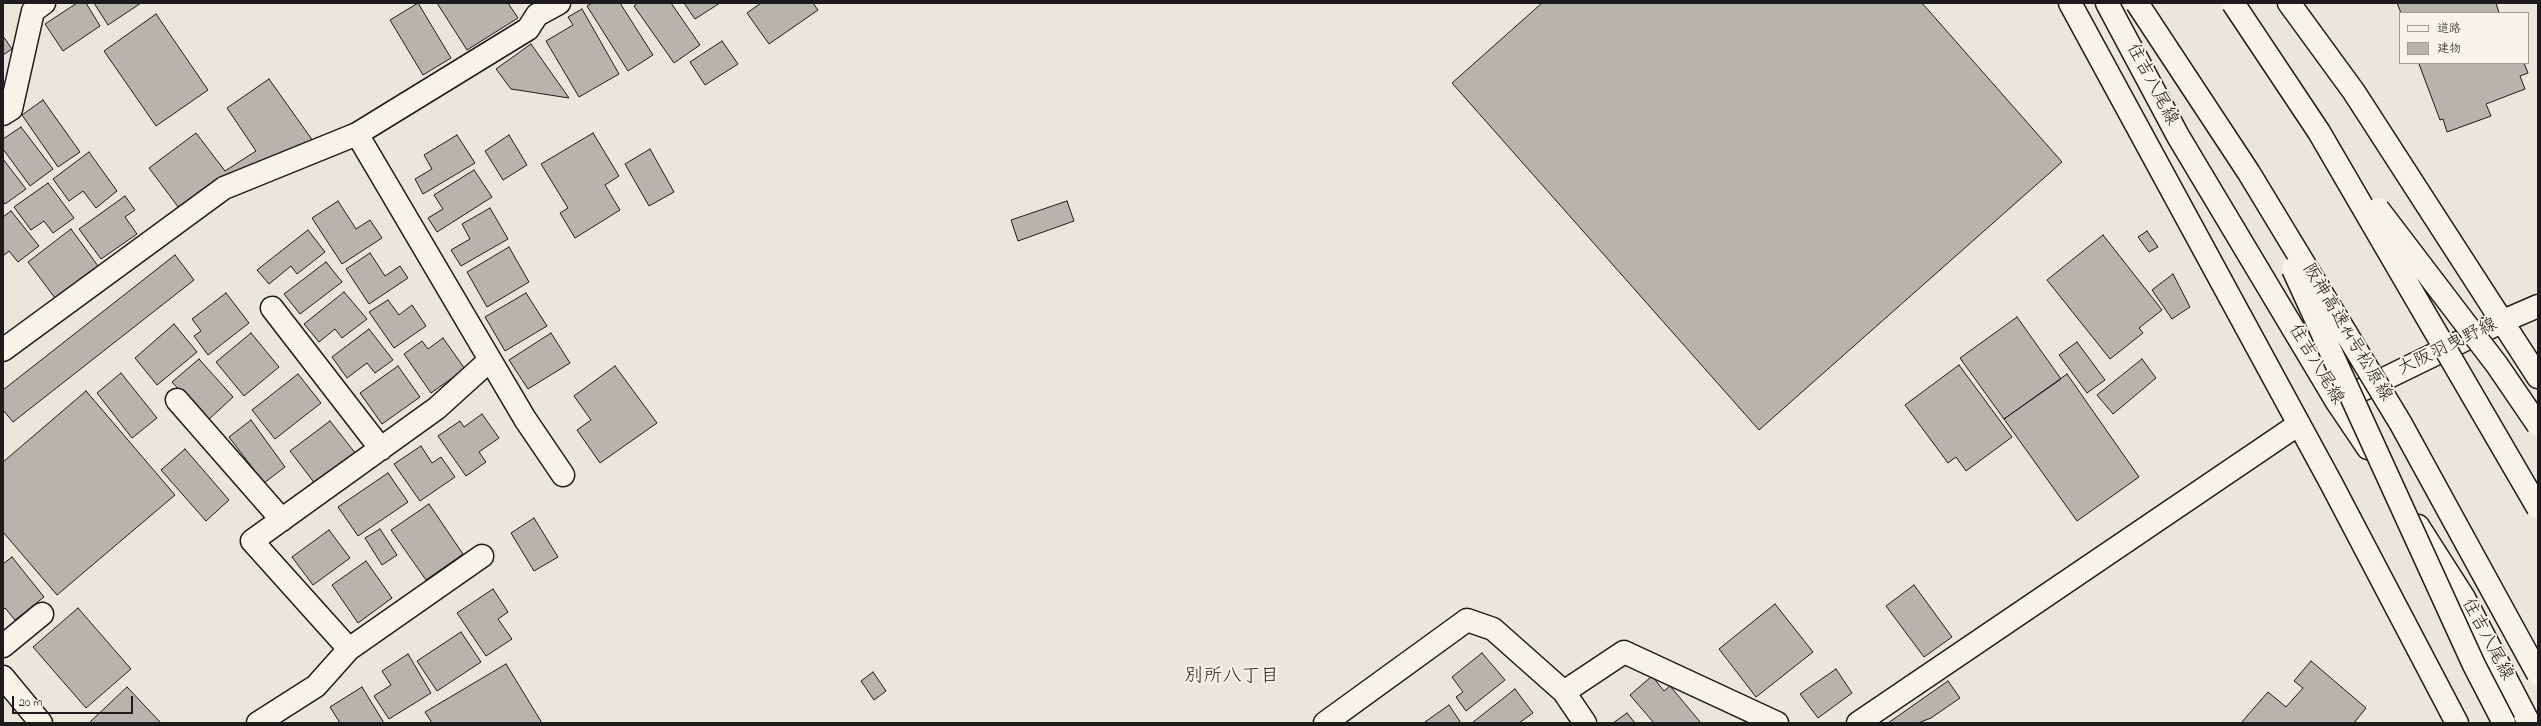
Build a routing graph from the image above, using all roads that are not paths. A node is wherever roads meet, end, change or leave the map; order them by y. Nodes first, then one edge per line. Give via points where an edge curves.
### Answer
1 (44, 3) edge
2 (559, 3) edge
3 (2070, 3) edge
4 (2107, 3) edge
5 (2138, 3) edge
6 (2233, 3) edge
7 (2289, 3) edge
8 (3, 114) edge
9 (2319, 132) junction
10 (357, 134) junction
11 (2249, 173) junction
12 (2538, 306) edge
13 (272, 308) dead end
14 (2501, 322) junction
15 (3, 350) edge
16 (490, 360) junction
17 (2538, 377) edge
18 (177, 400) dead end
19 (2337, 402) junction
20 (2299, 424) junction
21 (2538, 425) edge
22 (382, 449) junction
23 (563, 475) dead end
24 (2538, 508) edge
25 (282, 520) junction
26 (482, 556) dead end
27 (42, 614) dead end
28 (3, 646) edge
29 (349, 649) junction
30 (2538, 674) edge
31 (3, 676) edge
32 (1564, 692) junction
33 (41, 723) edge
34 (258, 723) edge
35 (1325, 723) edge
36 (1585, 723) edge
37 (1777, 723) edge
38 (1858, 723) edge
39 (2457, 723) edge
40 (2504, 723) edge
41 (2529, 723) edge

1 - 8 main road via 33,11 11,109
2 - 10 main road via 538,15 528,29
3 - 20 main road
4 - 19 main road, 住吉八尾線 via 2178,136
5 - 11 main road, 阪神高速14号松原線, bridge
6 - 9 main road, bridge
7 - 14 main road via 2354,92
9 - 21 main road, bridge via 2497,364
9 - 24 main road, bridge
10 - 15 main road via 224,188
10 - 16 main road
11 - 30 main road, 阪神高速14号松原線, bridge via 2401,424
11 - 40 main road, bridge via 2474,665
12 - 14 main road, 大阪羽曳野線
13 - 22 main road
14 - 17 main road
14 - 19 main road, 大阪羽曳野線
16 - 22 main road via 437,408
16 - 23 main road via 525,419
18 - 25 main road
19 - 41 main road, 住吉八尾線 via 2464,598
20 - 38 main road
20 - 39 main road
22 - 25 main road
25 - 29 main road via 252,541
26 - 29 main road
27 - 28 main road
29 - 34 main road via 316,686
31 - 33 main road
32 - 35 main road via 1493,629 1467,620
32 - 36 main road
32 - 37 main road via 1624,652

